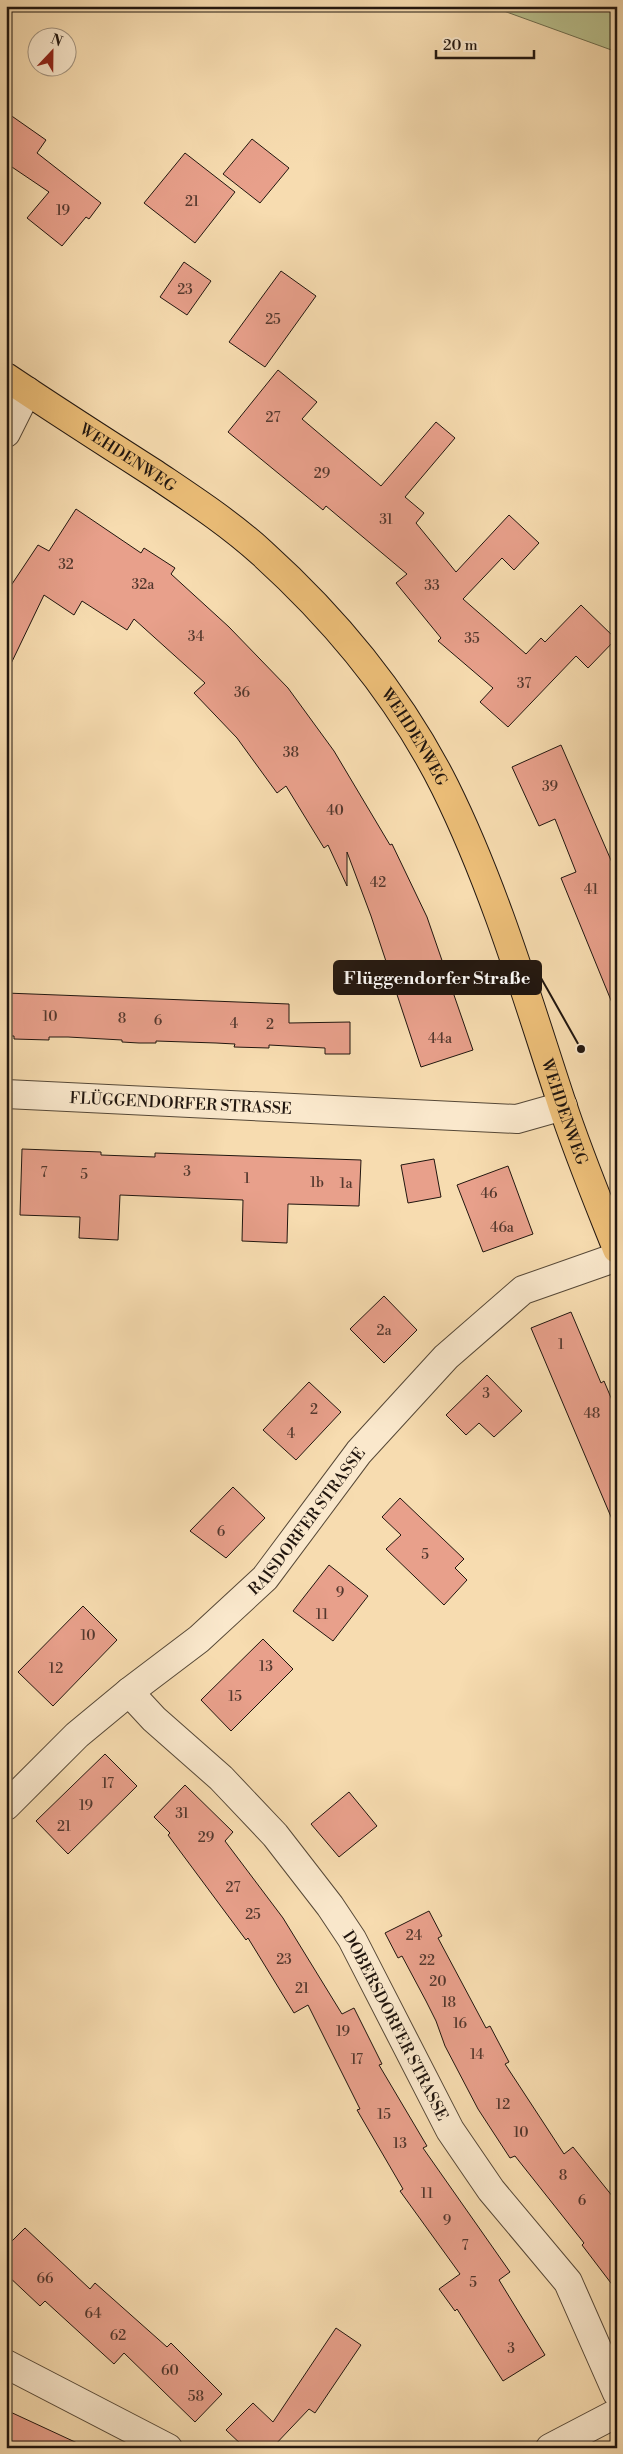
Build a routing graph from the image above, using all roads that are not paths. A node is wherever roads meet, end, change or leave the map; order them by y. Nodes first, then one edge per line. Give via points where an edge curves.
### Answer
1 (16, 384) edge
2 (6, 433) edge
3 (6, 1094) edge
4 (563, 1106) junction
5 (617, 1249) edge
6 (617, 1256) edge
7 (129, 1692) junction
8 (6, 1806) edge
9 (6, 2364) edge
10 (617, 2393) edge
11 (617, 2413) edge
12 (168, 2448) edge
13 (550, 2448) edge

1 - 2 street
1 - 4 main road, WEHDENWEG via 213,513 260,551 310,599 360,657 402,715 444,785 474,850
3 - 4 street, FLÜGGENDORFER STRASSE via 517,1119
4 - 5 main road, WEHDENWEG
6 - 7 street, RAISDORFER STRASSE via 523,1290 446,1357 359,1452 265,1578 199,1639
7 - 8 street, RAISDORFER STRASSE via 77,1735
7 - 10 street, DOBERSDORFER STRASSE via 220,1778 274,1835 330,1906 352,1939 450,2130 491,2190 568,2282
9 - 12 street
11 - 13 street

